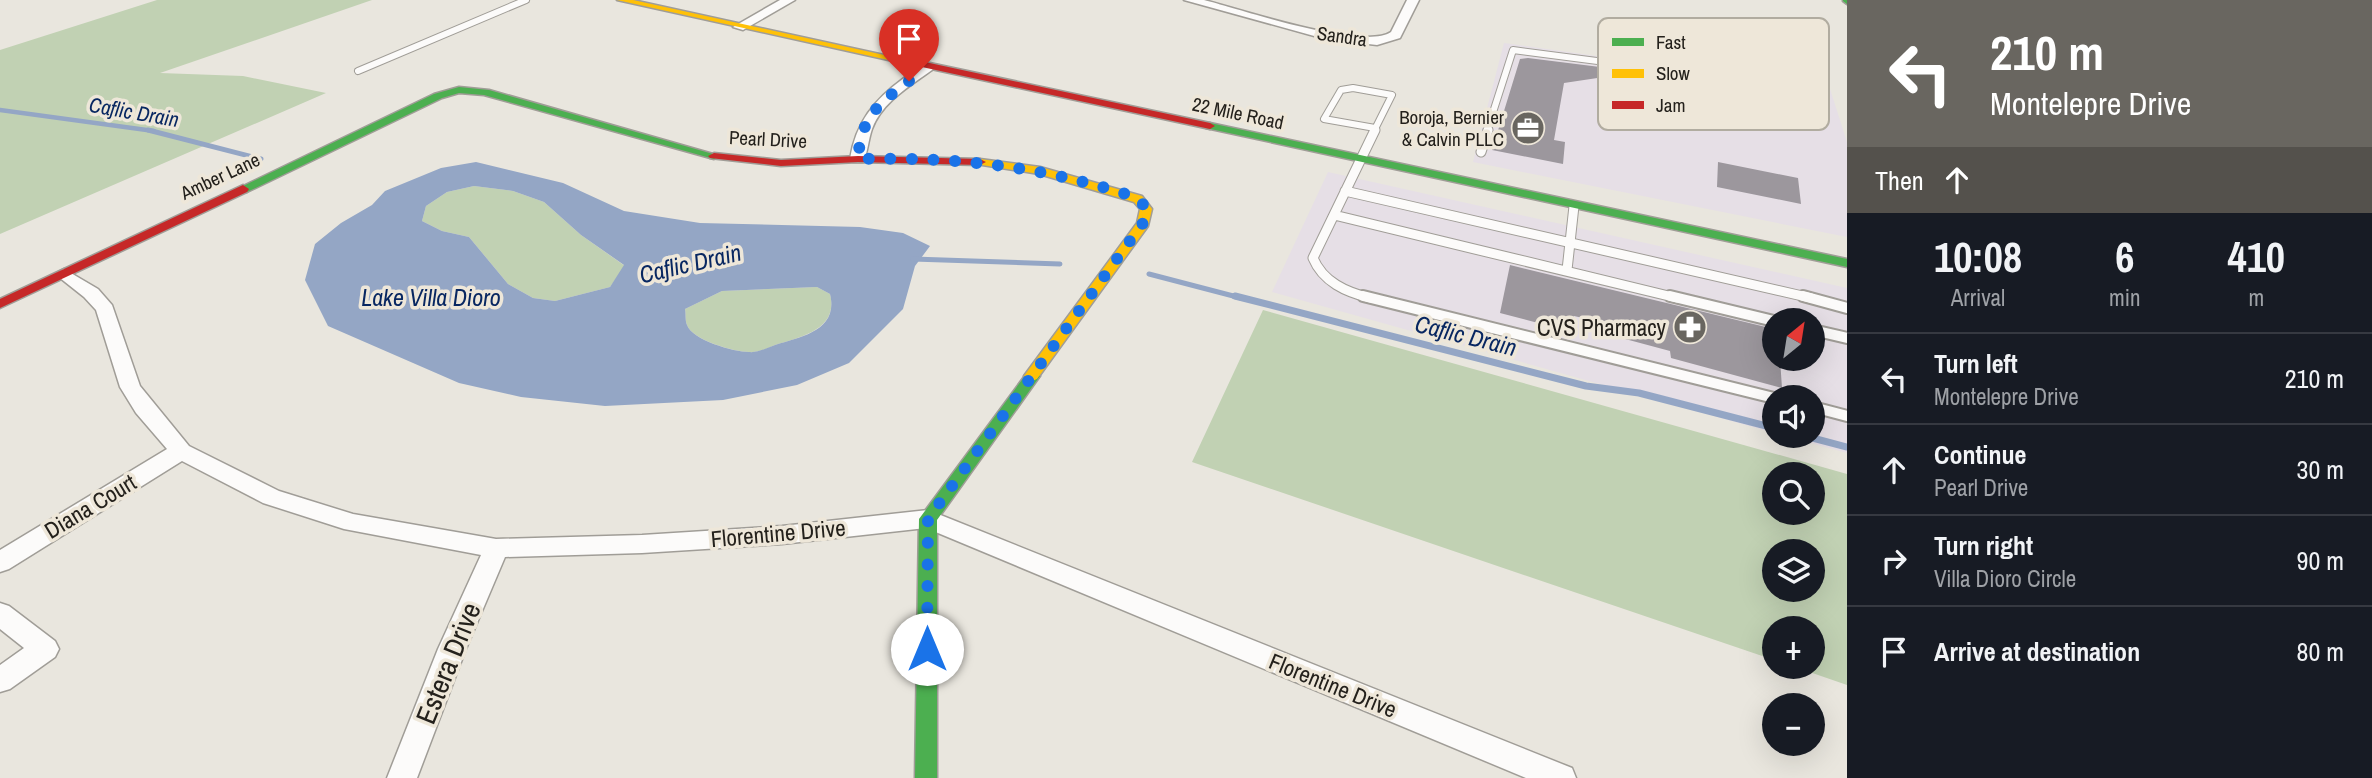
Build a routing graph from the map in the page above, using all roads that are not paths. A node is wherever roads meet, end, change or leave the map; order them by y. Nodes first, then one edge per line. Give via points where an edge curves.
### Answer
1 (526, 0) edge
2 (621, 0) edge
3 (789, 0) edge
4 (1191, 0) edge
5 (1413, 0) edge
6 (739, 27) junction
7 (1598, 61) edge
8 (927, 68) junction
9 (358, 71) dead end
10 (459, 90) joint
11 (1376, 128) junction
12 (1481, 152) dead end
13 (858, 159) junction
14 (1360, 160) junction
15 (1345, 191) junction
16 (1574, 206) junction
17 (1334, 215) junction
18 (1570, 243) junction
19 (1847, 264) edge
20 (1567, 270) junction
21 (64, 274) junction
22 (0, 304) edge
23 (1847, 308) edge
24 (1762, 318) edge
25 (1825, 333) edge
26 (1847, 338) edge
27 (1762, 395) edge
28 (1825, 410) edge
29 (1847, 416) edge
30 (181, 451) junction
31 (928, 519) junction
32 (496, 548) junction
33 (0, 562) edge
34 (0, 614) edge
35 (0, 680) edge
36 (402, 778) edge
37 (926, 778) edge
38 (1561, 778) edge

1 - 9 lane
2 - 6 street, 22 Mile Road
3 - 6 street
4 - 5 street, Sandra via 1330,36 1380,41 1397,33
6 - 8 street, 22 Mile Road
7 - 12 lane via 1513,50
8 - 13 street via 869,117 859,140
8 - 14 street, 22 Mile Road
10 - 13 street, Pearl Drive via 485,92 721,158 780,163
10 - 21 street, Amber Lane
11 - 11 lane via 1392,95 1341,90 1324,119
11 - 14 lane
13 - 31 street, Pearl Drive via 1012,165 1138,199 1146,209 1143,223
14 - 15 lane
14 - 16 street, 22 Mile Road
15 - 17 lane
15 - 18 lane
16 - 18 lane
16 - 19 street, 22 Mile Road
17 - 20 lane
17 - 27 lane via 1313,258 1317,268 1343,291
18 - 20 lane
18 - 23 lane
20 - 24 lane
21 - 22 street, Amber Lane
21 - 30 street, Florentine Drive via 105,309 130,387
25 - 26 lane
28 - 29 lane
30 - 32 street, Florentine Drive via 271,497 353,523
30 - 33 street, Diana Court
31 - 32 street, Florentine Drive via 769,536
31 - 37 street
31 - 38 street, Florentine Drive
32 - 36 street, Estera Drive
34 - 35 street via 45,649

